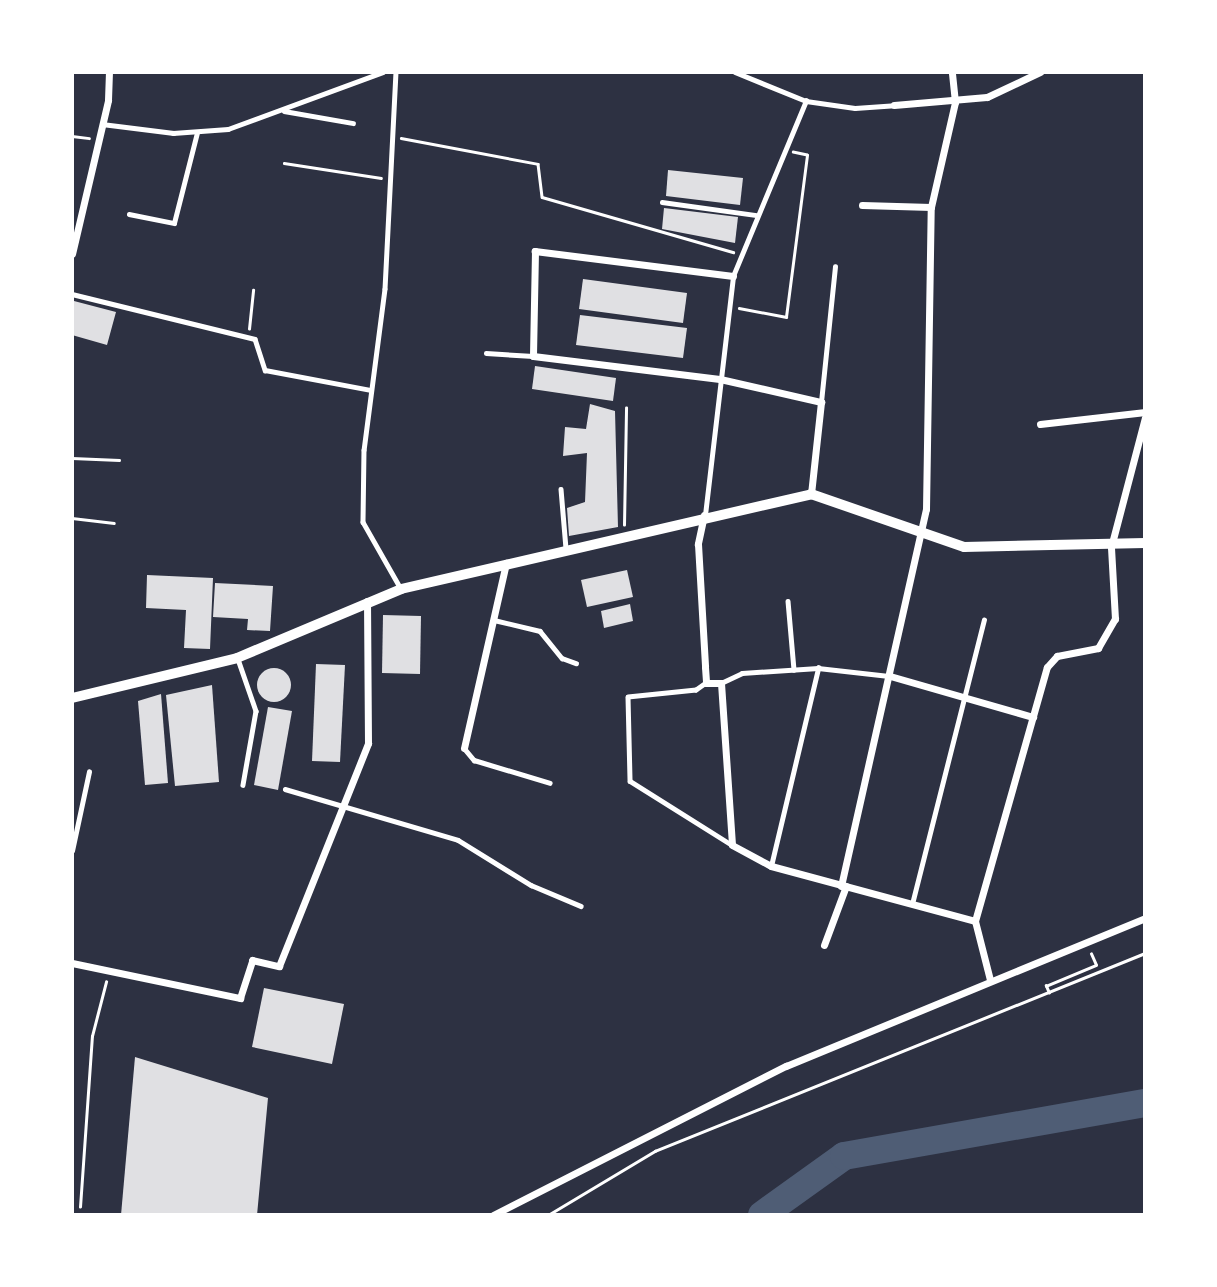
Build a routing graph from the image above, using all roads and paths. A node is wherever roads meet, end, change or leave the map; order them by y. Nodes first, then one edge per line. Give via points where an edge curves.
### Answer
1 (109, 72) edge
2 (383, 72) edge
3 (396, 72) edge
4 (735, 72) edge
5 (952, 72) edge
6 (1040, 72) edge
7 (806, 100) junction
8 (955, 102) junction
9 (894, 104) joint
10 (284, 111) junction
11 (352, 122) dead end
12 (102, 124) junction
13 (197, 132) junction
14 (72, 136) edge
15 (395, 137) junction
16 (99, 138) junction
17 (784, 150) junction
18 (284, 163) dead end
19 (390, 179) junction
20 (662, 202) dead end
21 (862, 205) dead end
22 (931, 207) junction
23 (129, 214) dead end
24 (756, 215) junction
25 (739, 253) junction
26 (72, 254) edge
27 (835, 267) dead end
28 (733, 276) junction
29 (253, 290) dead end
30 (72, 294) edge
31 (729, 306) junction
32 (249, 337) junction
33 (486, 353) dead end
34 (533, 356) junction
35 (720, 379) junction
36 (371, 390) junction
37 (821, 402) junction
38 (626, 408) dead end
39 (1145, 412) edge
40 (1145, 417) edge
41 (1040, 424) dead end
42 (72, 458) edge
43 (119, 460) dead end
44 (561, 489) dead end
45 (811, 495) junction
46 (705, 515) junction
47 (72, 518) edge
48 (114, 523) dead end
49 (624, 535) junction
50 (921, 535) junction
51 (1145, 544) edge
52 (1111, 547) junction
53 (566, 548) junction
54 (506, 563) junction
55 (401, 589) junction
56 (367, 600) junction
57 (788, 601) dead end
58 (984, 620) dead end
59 (494, 621) junction
60 (237, 658) junction
61 (576, 663) dead end
62 (818, 668) junction
63 (794, 670) junction
64 (890, 676) junction
65 (706, 683) junction
66 (721, 683) junction
67 (963, 697) junction
68 (72, 698) edge
69 (1033, 717) junction
70 (464, 748) joint
71 (89, 772) dead end
72 (550, 783) dead end
73 (243, 785) dead end
74 (285, 789) dead end
75 (346, 803) junction
76 (732, 845) junction
77 (72, 850) edge
78 (771, 866) junction
79 (844, 886) junction
80 (912, 904) junction
81 (581, 906) dead end
82 (1145, 918) edge
83 (975, 921) junction
84 (824, 945) dead end
85 (1145, 953) edge
86 (1078, 956) dead end
87 (72, 963) edge
88 (109, 971) junction
89 (989, 979) junction
90 (1049, 993) junction
91 (80, 1207) dead end
92 (493, 1215) edge
93 (548, 1215) edge

1 - 12 street
2 - 10 lane
3 - 15 lane
4 - 7 lane
5 - 8 street
6 - 8 street via 987,97
7 - 9 lane via 855,108
7 - 17 lane
8 - 9 street
8 - 22 street
10 - 11 lane
10 - 13 lane
12 - 13 lane
12 - 16 street
13 - 23 lane via 174,223
14 - 16 path
15 - 19 lane
15 - 25 path via 538,164 542,197
16 - 26 street
17 - 24 lane
17 - 31 path via 807,155 786,317
18 - 19 path
19 - 36 lane via 385,289
20 - 24 lane
21 - 22 street
22 - 50 street
24 - 25 lane
25 - 28 lane
27 - 37 lane
28 - 31 lane
28 - 34 street via 535,251
29 - 32 path
30 - 32 lane
31 - 35 lane
32 - 36 lane via 255,339 265,370
33 - 34 lane
34 - 35 street
35 - 37 street
35 - 46 lane
36 - 55 lane via 362,522
37 - 45 street
38 - 49 path
39 - 41 street
40 - 52 street
42 - 43 path
44 - 53 lane
45 - 46 street
45 - 50 street
46 - 49 street
46 - 65 street via 698,544
47 - 48 path
49 - 53 street
50 - 52 street via 964,547
50 - 64 street
51 - 52 street
52 - 69 street via 1115,619 1109,635 1098,648 1057,656 1047,667
53 - 54 street
54 - 55 street
54 - 59 street
55 - 56 street
56 - 60 street
56 - 75 street via 368,743
57 - 63 lane
58 - 67 lane
59 - 61 lane via 540,631 562,658
59 - 70 street
60 - 68 street
60 - 73 lane via 257,711
62 - 63 lane
62 - 64 lane
62 - 78 lane
63 - 66 lane via 741,673
64 - 67 street
64 - 79 street
65 - 66 street
65 - 76 lane via 696,690 628,697 630,781
66 - 76 street
67 - 69 street
67 - 80 lane
69 - 83 street
70 - 72 lane via 474,760
71 - 77 lane
74 - 75 lane
75 - 81 lane via 458,840 531,886
75 - 88 street via 279,966 252,960 240,998
76 - 78 street
78 - 79 street
79 - 80 street
79 - 84 street
80 - 83 street
82 - 89 street
83 - 89 street
85 - 90 path
86 - 90 path via 1090,950 1096,965 1046,986
87 - 88 street
88 - 91 path via 92,1036
89 - 92 street via 786,1066
90 - 93 path via 655,1151

